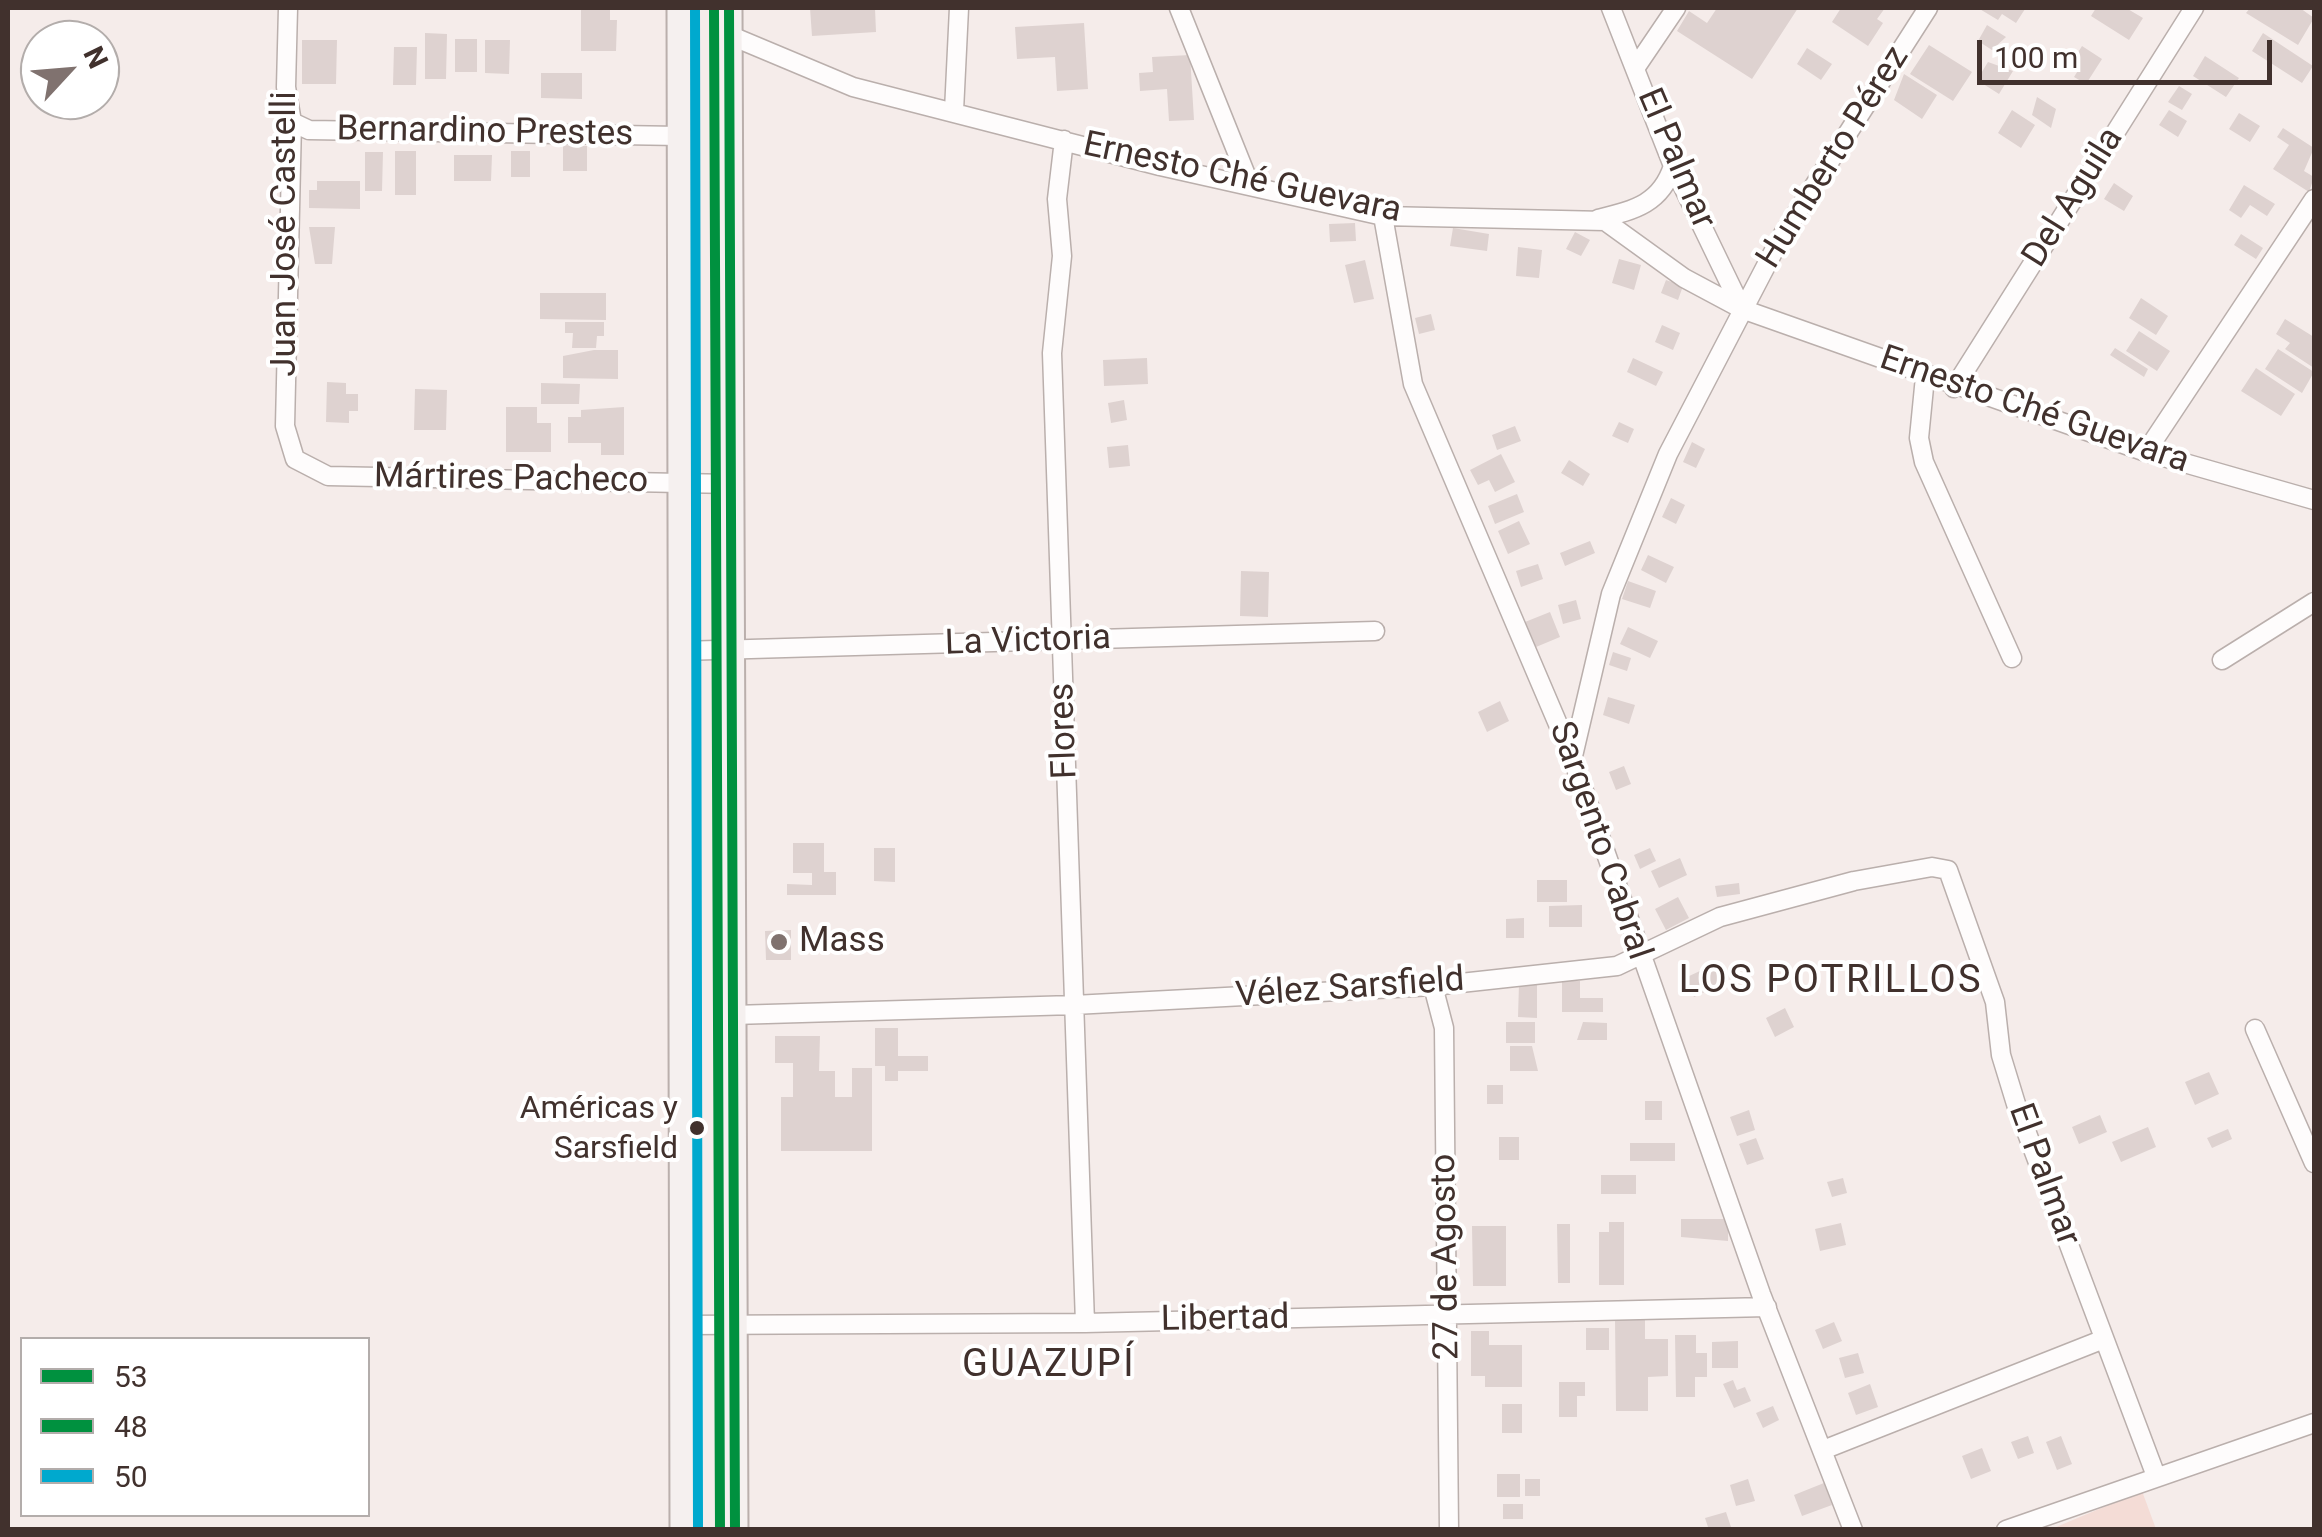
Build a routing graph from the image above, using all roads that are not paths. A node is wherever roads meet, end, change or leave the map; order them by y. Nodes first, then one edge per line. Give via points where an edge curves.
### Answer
1 (288, 8) edge
2 (680, 8) edge
3 (729, 8) edge
4 (959, 8) edge
5 (1179, 8) edge
6 (1612, 8) edge
7 (1676, 8) edge
8 (1928, 8) edge
9 (2194, 8) edge
10 (729, 35) junction
11 (1636, 66) junction
12 (954, 111) junction
13 (292, 122) junction
14 (680, 136) junction
15 (1064, 140) junction
16 (1673, 166) junction
17 (1250, 185) junction
18 (2314, 199) edge
19 (1383, 216) junction
20 (1598, 219) junction
21 (1742, 309) junction
22 (1925, 377) junction
23 (1954, 388) junction
24 (2146, 452) junction
25 (295, 459) joint
26 (681, 483) junction
27 (731, 484) junction
28 (2314, 500) edge
29 (2314, 602) edge
30 (1375, 631) dead end
31 (1062, 641) junction
32 (732, 650) junction
33 (682, 651) junction
34 (2012, 658) dead end
35 (2222, 660) dead end
36 (1572, 757) junction
37 (1948, 870) joint
38 (1639, 957) junction
39 (1433, 986) junction
40 (1074, 1005) junction
41 (733, 1015) junction
42 (2255, 1030) dead end
43 (2314, 1164) edge
44 (1767, 1307) junction
45 (1448, 1314) junction
46 (1084, 1323) junction
47 (683, 1325) junction
48 (734, 1326) junction
49 (2104, 1339) junction
50 (2314, 1423) edge
51 (1823, 1450) junction
52 (2156, 1476) junction
53 (683, 1530) edge
54 (735, 1530) edge
55 (1449, 1530) edge
56 (1852, 1530) edge
57 (2006, 1530) edge

1 - 13 street, Juan José Castelli
2 - 14 main road
3 - 10 main road
4 - 12 street
5 - 17 street
6 - 11 street, El Palmar
7 - 11 street
8 - 21 street, Humberto Pérez
9 - 23 street, Del Aguila
10 - 12 street, Ernesto Ché Guevara via 852,87
10 - 27 main road
11 - 16 street, El Palmar
12 - 15 street, Ernesto Ché Guevara
13 - 14 street, Bernardino Prestes via 309,130
13 - 25 street, Juan José Castelli via 285,426
14 - 26 main road
15 - 17 street, Ernesto Ché Guevara
15 - 31 street, Flores via 1052,353
16 - 20 street via 1654,200
16 - 21 street, El Palmar
17 - 19 street, Ernesto Ché Guevara
18 - 24 street
19 - 20 street, Ernesto Ché Guevara
19 - 36 street, Sargento Cabral via 1413,384
20 - 21 street, Ernesto Ché Guevara
21 - 22 street, Ernesto Ché Guevara
21 - 36 street, Humberto Pérez via 1668,454 1611,594
22 - 23 street, Ernesto Ché Guevara
22 - 34 street via 1919,438 1924,462
23 - 24 street, Ernesto Ché Guevara
24 - 28 street, Ernesto Ché Guevara
25 - 26 street, Mártires Pacheco via 328,476
26 - 27 street, Mártires Pacheco
26 - 33 main road
27 - 32 main road
29 - 35 street
30 - 31 street, La Victoria
31 - 32 street, La Victoria
31 - 40 street, Flores
32 - 33 street, La Victoria
32 - 41 main road
33 - 47 main road
36 - 38 street, Sargento Cabral
37 - 38 street, Vélez Sarsfield via 1932,867 1784,898 1685,930
37 - 49 street, El Palmar via 1994,1002 2000,1055 2016,1104
38 - 39 street, Vélez Sarsfield via 1617,966
38 - 44 street, Sargento Cabral
39 - 40 street, Vélez Sarsfield
39 - 45 street, 27 de Agosto via 1444,1028
40 - 41 street, Vélez Sarsfield
40 - 46 street, Flores
41 - 48 main road
42 - 43 street
44 - 45 street, Libertad
44 - 51 street, Sargento Cabral
45 - 46 street, Libertad
45 - 55 street, 27 de Agosto
46 - 48 street, Libertad
47 - 48 street, Libertad
47 - 53 main road
48 - 54 main road
49 - 51 street
49 - 52 street, El Palmar
50 - 52 street
51 - 56 street, Sargento Cabral
52 - 57 street

